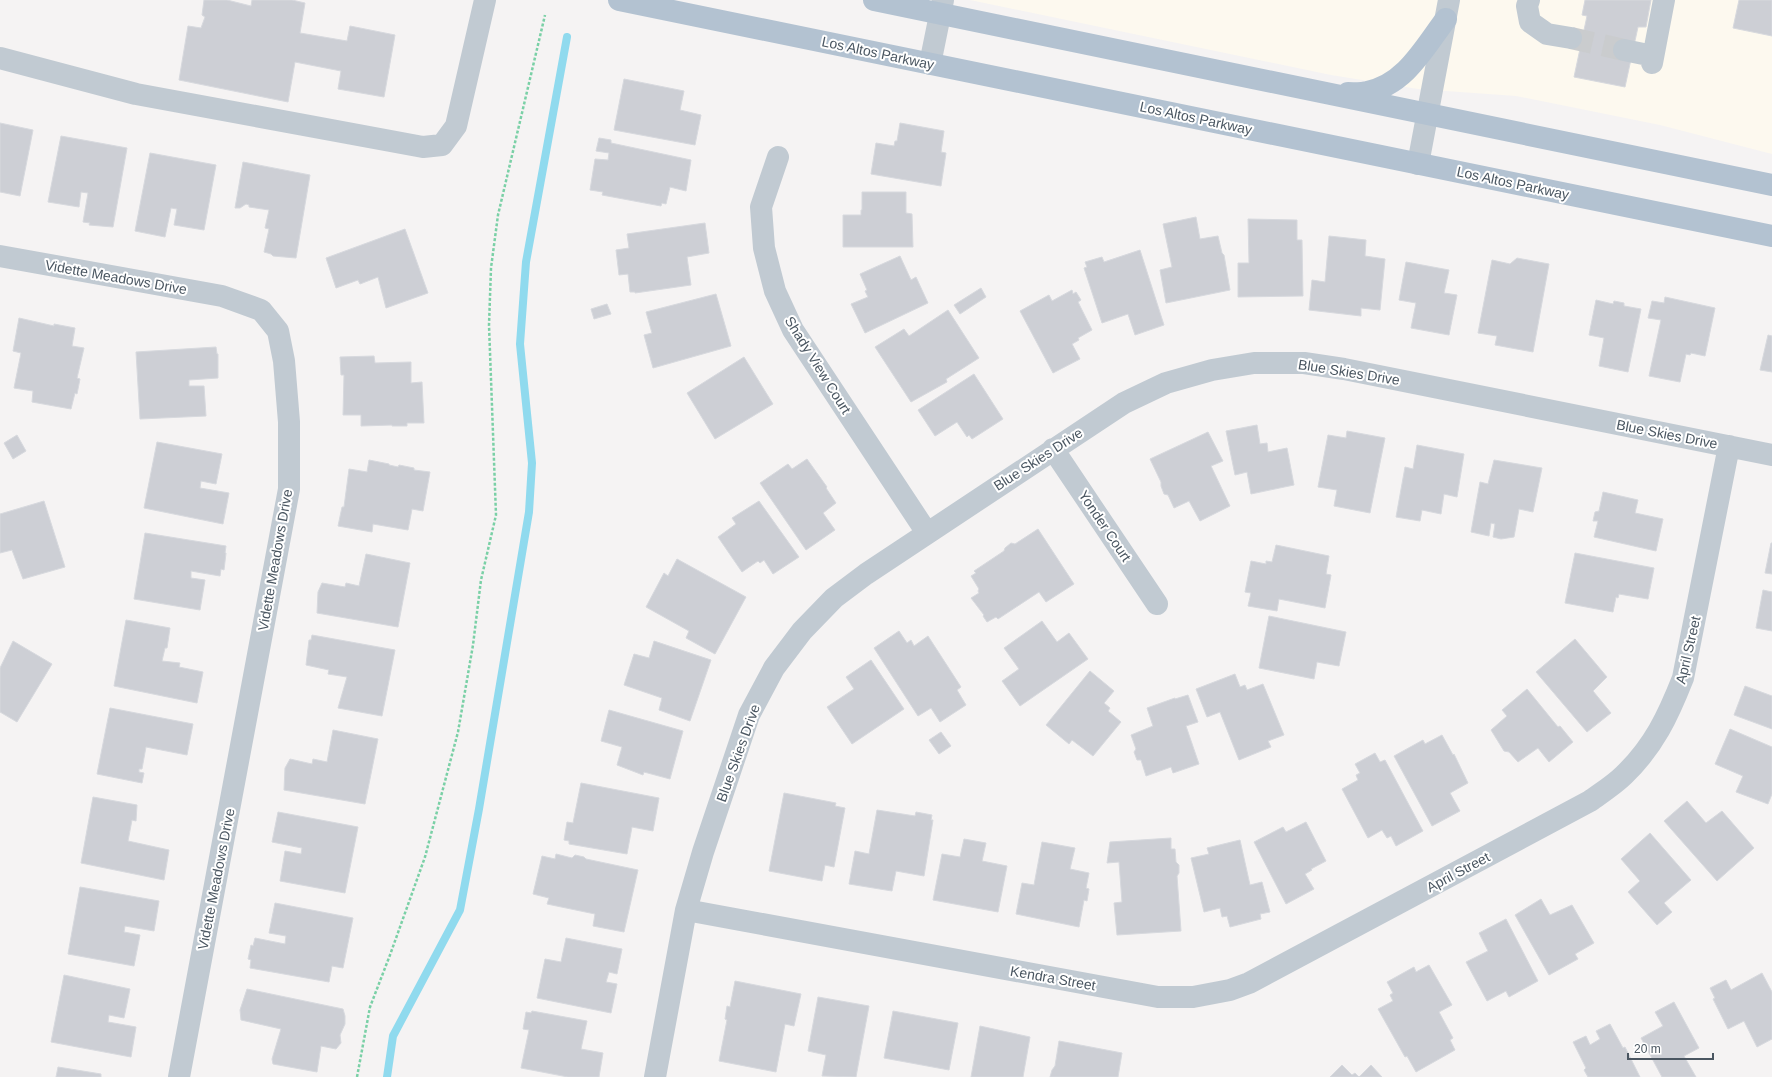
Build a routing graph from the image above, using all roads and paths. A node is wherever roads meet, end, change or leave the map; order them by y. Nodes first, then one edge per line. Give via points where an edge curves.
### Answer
1 (485, 0) edge
2 (619, 0) edge
3 (874, 0) edge
4 (1529, 0) edge
5 (1664, 0) edge
6 (941, 7) edge
7 (1448, 10) edge
8 (545, 15) dead end
9 (1571, 38) tunnel mouth
10 (1624, 50) tunnel mouth
11 (0, 58) edge
12 (930, 64) junction
13 (1332, 94) junction
14 (1427, 114) junction
15 (778, 157) dead end
16 (1418, 164) junction
17 (1772, 186) edge
18 (1772, 236) edge
19 (0, 256) edge
20 (1729, 446) junction
21 (1053, 449) junction
22 (1772, 455) edge
23 (927, 533) junction
24 (1157, 604) dead end
25 (1402, 902) joint
26 (686, 910) junction
27 (179, 1077) edge
28 (357, 1077) edge
29 (655, 1077) edge

1 - 11 street via 456,126 442,145 423,147 136,94
2 - 12 main road, Los Altos Parkway
3 - 6 main road
4 - 9 street via 1530,22 1547,34
5 - 10 street via 1652,60
6 - 12 street
6 - 13 main road
7 - 13 main road via 1407,70 1389,84 1367,92
7 - 14 street
8 - 28 path via 498,215 491,268 489,325 496,515 481,580 458,732 425,857 370,1007
12 - 16 main road, Los Altos Parkway
13 - 14 main road
14 - 16 street
14 - 17 main road
15 - 23 street, Shady View Court via 761,208 764,248 775,291 793,330
16 - 18 main road, Los Altos Parkway
19 - 27 street, Vidette Meadows Drive via 222,296 261,310 278,331 284,361 288,414 289,489
20 - 21 street, Blue Skies Drive via 1344,369 1304,363 1254,363 1212,370 1166,383 1124,403
20 - 22 street, Blue Skies Drive
20 - 25 street, April Street via 1684,678 1670,714 1650,746 1624,775 1590,801
21 - 23 street, Blue Skies Drive
21 - 24 street, Yonder Court
23 - 26 street, Blue Skies Drive via 834,598 802,631 774,668 749,715
25 - 26 street, Kendra Street via 1249,983 1230,990 1186,997 1158,997
26 - 29 street, Blue Skies Drive

